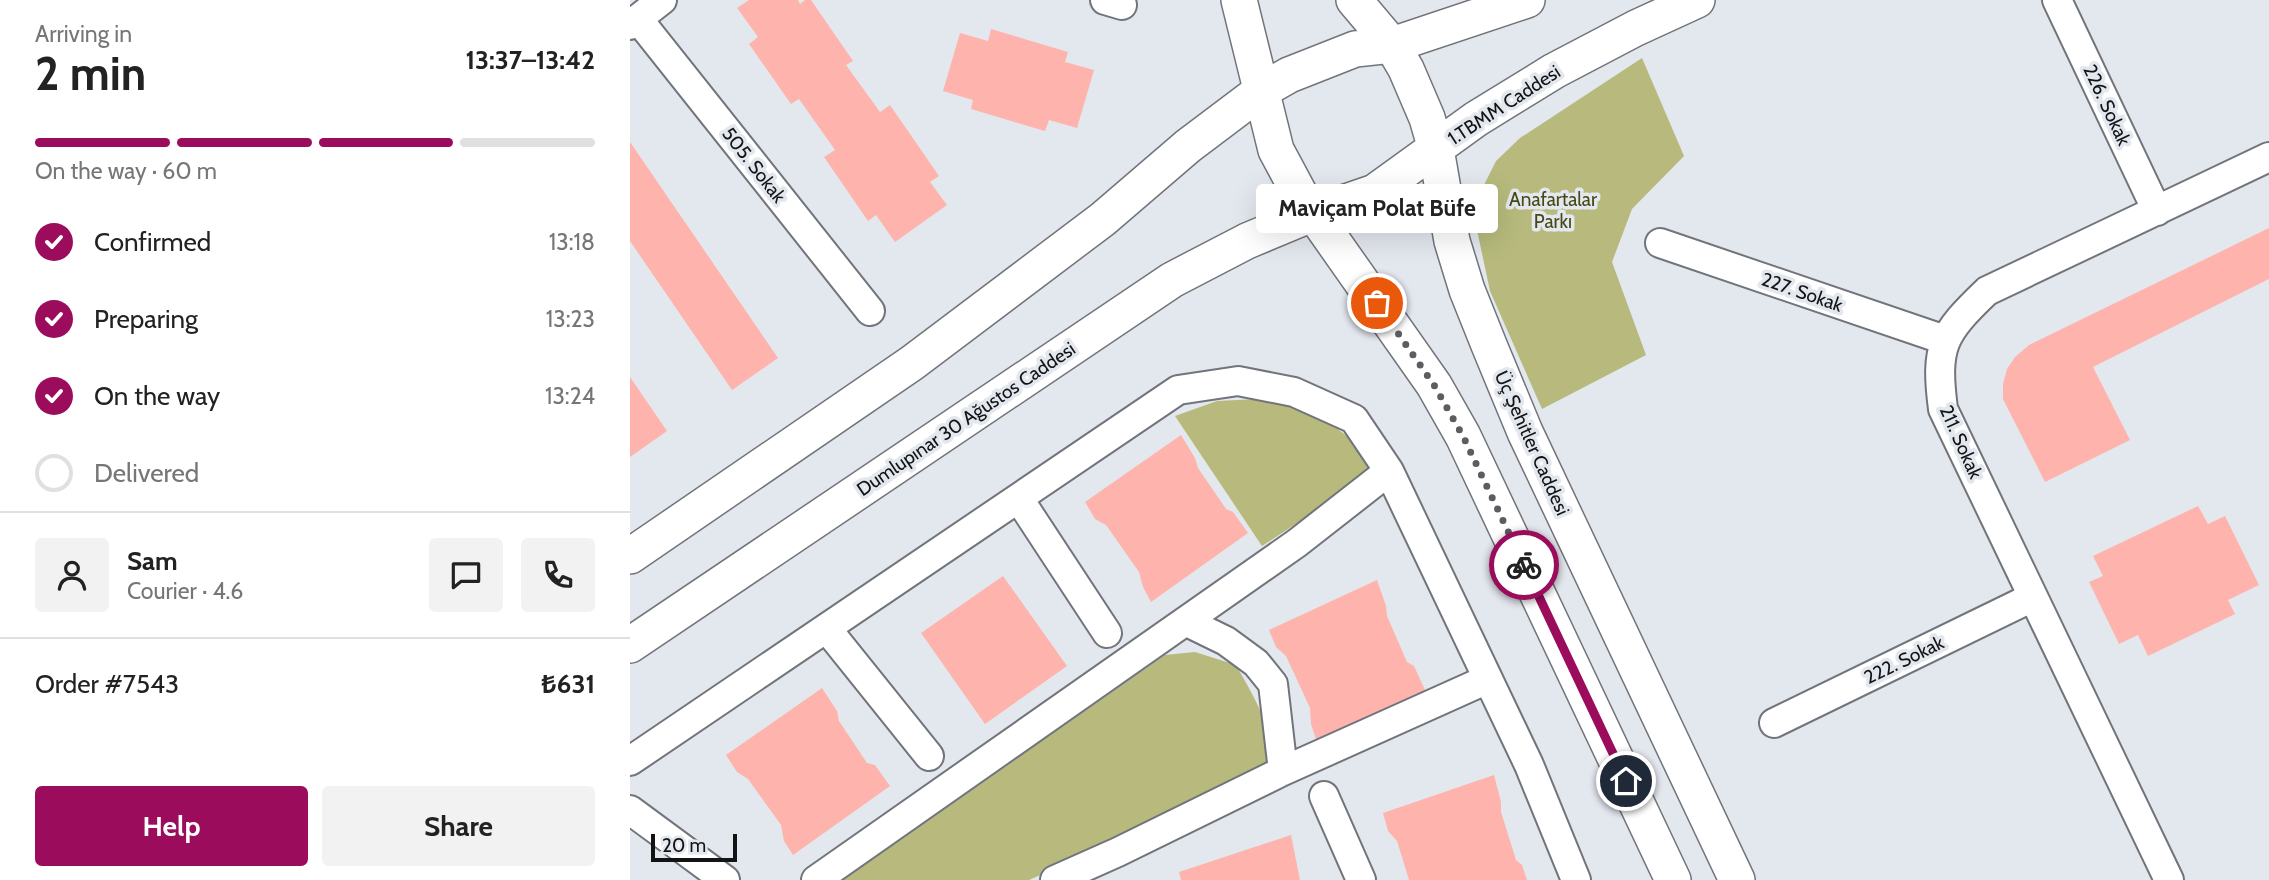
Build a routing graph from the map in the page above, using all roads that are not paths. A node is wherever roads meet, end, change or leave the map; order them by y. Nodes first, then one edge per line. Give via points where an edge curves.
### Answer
1 (662, 0) edge
2 (1239, 0) edge
3 (1354, 0) edge
4 (1527, 0) edge
5 (1697, 0) edge
6 (2057, 0) edge
7 (634, 22) edge
8 (1392, 45) junction
9 (1261, 91) junction
10 (1436, 149) junction
11 (2269, 157) edge
12 (2157, 211) junction
13 (1314, 213) junction
14 (1660, 243) dead end
15 (870, 312) dead end
16 (1945, 340) junction
17 (1388, 471) junction
18 (1019, 499) junction
19 (630, 556) edge
20 (2033, 597) junction
21 (1187, 622) junction
22 (827, 629) junction
23 (1108, 633) dead end
24 (630, 645) edge
25 (1488, 679) junction
26 (1774, 723) dead end
27 (929, 756) dead end
28 (630, 761) edge
29 (1283, 771) junction
30 (1324, 796) dead end
31 (630, 810) edge
32 (726, 880) edge
33 (816, 880) edge
34 (1055, 880) edge
35 (1361, 880) edge
36 (1576, 880) edge
37 (1673, 880) edge
38 (1737, 880) edge
39 (2168, 880) edge

1 - 7 street
2 - 9 main road
3 - 8 main road, Üç Şehitler Caddesi
4 - 8 main road
5 - 10 main road, 1.TBMM Caddesi via 1554,71
6 - 12 street, 226. Sokak
7 - 15 street, 505. Sokak
8 - 9 main road via 1343,53
8 - 10 main road, Üç Şehitler Caddesi via 1427,118
9 - 13 main road via 1276,150
9 - 19 main road via 1188,146 1104,219 912,363
10 - 13 main road, 1.TBMM Caddesi via 1375,192
10 - 38 main road, Üç Şehitler Caddesi via 1452,240 1489,345 1525,432
11 - 12 street, 211. Sokak
12 - 16 street, 211. Sokak via 1987,291 1960,317
13 - 24 main road, Dumlupınar 30 Ağustos Caddesi via 1172,280
13 - 37 main road via 1434,385 1463,436
14 - 16 street, 227. Sokak
16 - 20 street, 211. Sokak via 1938,372 1943,408
17 - 18 street via 1354,419 1294,392 1238,381 1178,390
17 - 21 street
17 - 25 street
18 - 22 street
18 - 23 street
20 - 26 street, 222. Sokak
20 - 39 street, 211. Sokak
21 - 29 street via 1226,641 1256,663 1273,684
21 - 33 street
22 - 27 street
22 - 28 street
25 - 29 street
25 - 36 street
29 - 34 street
30 - 35 street
31 - 32 street

